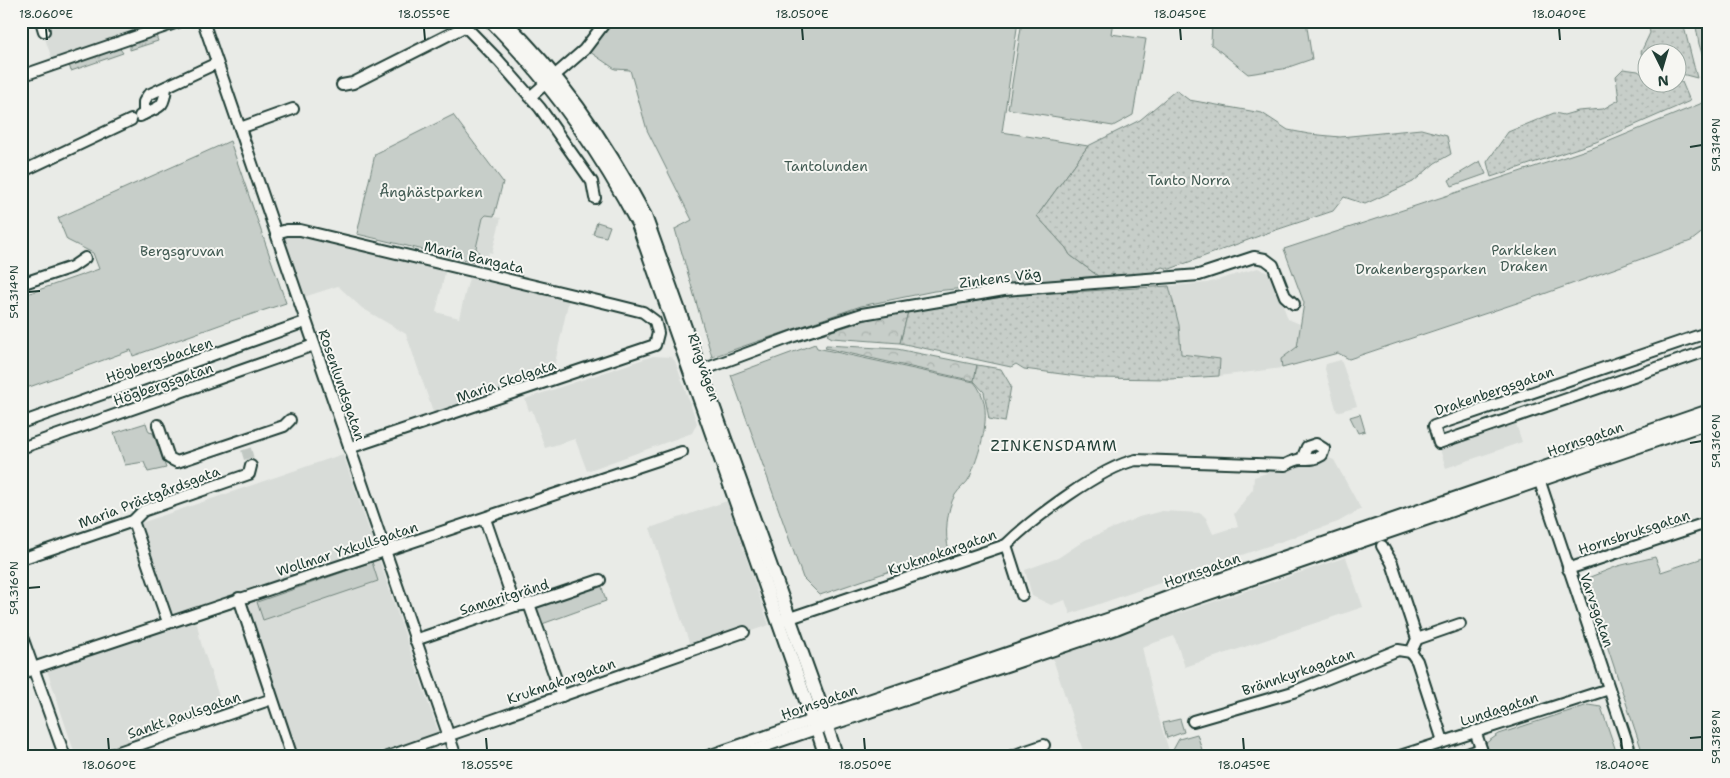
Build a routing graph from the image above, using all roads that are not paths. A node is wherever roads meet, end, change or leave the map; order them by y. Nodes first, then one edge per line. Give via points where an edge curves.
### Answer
1 (181, 21) edge
2 (491, 21) edge
3 (504, 21) edge
4 (606, 21) edge
5 (204, 23) edge
6 (463, 24) edge
7 (217, 63) junction
8 (21, 76) edge
9 (550, 80) junction
10 (342, 84) dead end
11 (166, 86) junction
12 (530, 97) junction
13 (293, 109) dead end
14 (138, 117) junction
15 (240, 128) junction
16 (21, 172) edge
17 (595, 198) dead end
18 (276, 234) junction
19 (84, 258) dead end
20 (21, 284) edge
21 (1294, 304) dead end
22 (305, 322) junction
23 (658, 328) joint
24 (1709, 332) edge
25 (314, 345) junction
26 (1709, 350) edge
27 (696, 373) junction
28 (1709, 411) edge
29 (290, 420) dead end
30 (21, 422) edge
31 (1709, 422) edge
32 (158, 425) dead end
33 (21, 448) edge
34 (350, 448) junction
35 (682, 452) dead end
36 (1302, 459) dead end
37 (251, 466) dead end
38 (1538, 476) junction
39 (485, 519) junction
40 (133, 521) junction
41 (1709, 522) edge
42 (1006, 546) junction
43 (1382, 546) dead end
44 (385, 550) junction
45 (21, 559) edge
46 (1568, 569) junction
47 (600, 580) dead end
48 (1022, 595) dead end
49 (238, 598) junction
50 (530, 604) junction
51 (515, 606) junction
52 (784, 620) junction
53 (168, 622) junction
54 (1460, 624) dead end
55 (744, 632) dead end
56 (21, 634) edge
57 (1416, 639) junction
58 (415, 640) junction
59 (1411, 652) junction
60 (33, 668) junction
61 (21, 675) edge
62 (1609, 689) junction
63 (562, 696) junction
64 (272, 699) junction
65 (1193, 721) dead end
66 (820, 722) junction
67 (1475, 731) junction
68 (449, 736) junction
69 (1443, 741) junction
70 (1044, 745) dead end
71 (1483, 753) edge
72 (65, 757) edge
73 (104, 757) edge
74 (292, 757) edge
75 (387, 757) edge
76 (456, 757) edge
77 (705, 757) edge
78 (734, 757) edge
79 (826, 757) edge
80 (838, 757) edge
81 (1010, 757) edge
82 (1397, 757) edge
83 (1459, 757) edge
84 (1632, 757) edge

1 - 8 street
2 - 9 main road, Ringvägen
3 - 9 main road, Ringvägen
4 - 9 street via 584,50
5 - 7 street, Rosenlundsgatan
6 - 10 street via 360,79
6 - 12 street
7 - 11 street
7 - 15 street, Rosenlundsgatan
9 - 12 street
9 - 27 main road, Ringvägen via 569,95 620,170 645,216 654,254
11 - 14 street via 148,95
11 - 14 street via 164,102 159,108
12 - 17 street via 592,182
13 - 15 street
14 - 16 street
15 - 18 street, Rosenlundsgatan
18 - 22 street, Rosenlundsgatan
18 - 23 street, Maria Bangata via 300,230 615,305 651,316
19 - 20 street via 72,267
21 - 27 street, Zinkens Väg via 1285,296 1273,266 1254,258 1199,276 1004,290 862,314
22 - 25 street, Rosenlundsgatan
22 - 30 street, Högbergsbacken
23 - 34 street, Maria Skolgata via 655,345
24 - 26 street, Drakenbergsgatan via 1434,426 1439,443
25 - 33 street, Högbergsgatan
25 - 34 street, Rosenlundsgatan
27 - 52 main road, Ringvägen
28 - 38 main road, Hornsgatan
29 - 32 street, Maria Prästgårdsgata via 244,445 172,461
31 - 38 main road, Hornsgatan
34 - 44 street, Rosenlundsgatan
35 - 39 street, Wollmar Yxkullsgatan
36 - 42 street, Krukmakargatan via 1285,465 1128,462 1103,472 1022,529
37 - 40 street, Maria Prästgårdsgata via 249,474 143,511
38 - 46 street, Varvsgatan
38 - 66 main road, Hornsgatan via 1368,534 1116,628
39 - 44 street, Wollmar Yxkullsgatan
39 - 51 street
40 - 45 street, Maria Prästgårdsgata
40 - 53 street
41 - 46 street, Hornsbruksgatan
42 - 48 street
42 - 52 street, Krukmakargatan
43 - 57 street via 1392,563
44 - 49 street, Wollmar Yxkullsgatan
44 - 58 street, Rosenlundsgatan
46 - 62 street, Varvsgatan
47 - 50 street, Samaritgränd
49 - 53 street, Wollmar Yxkullsgatan
49 - 64 street
50 - 51 street, Samaritgränd
50 - 63 street
51 - 58 street, Samaritgränd
52 - 66 main road, Ringvägen
53 - 60 street, Wollmar Yxkullsgatan
54 - 57 street
55 - 63 street, Krukmakargatan
56 - 60 street
57 - 59 street
58 - 68 street, Rosenlundsgatan
59 - 65 street, Brännkyrkagatan via 1398,650 1293,692
59 - 69 street
60 - 61 street, Wollmar Yxkullsgatan
60 - 72 street
62 - 67 street, Lundagatan
62 - 84 street, Varvsgatan
63 - 68 street, Krukmakargatan
64 - 73 street, Sankt Paulsgatan
64 - 74 street
66 - 77 street, Hornsgatan
66 - 78 street, Hornsgatan
66 - 79 street, Ringvägen
66 - 80 street, Ringvägen
67 - 69 street, Lundagatan
67 - 71 street
68 - 75 street, Krukmakargatan
68 - 76 street, Rosenlundsgatan
69 - 82 street, Lundagatan
70 - 81 street
71 - 83 street

